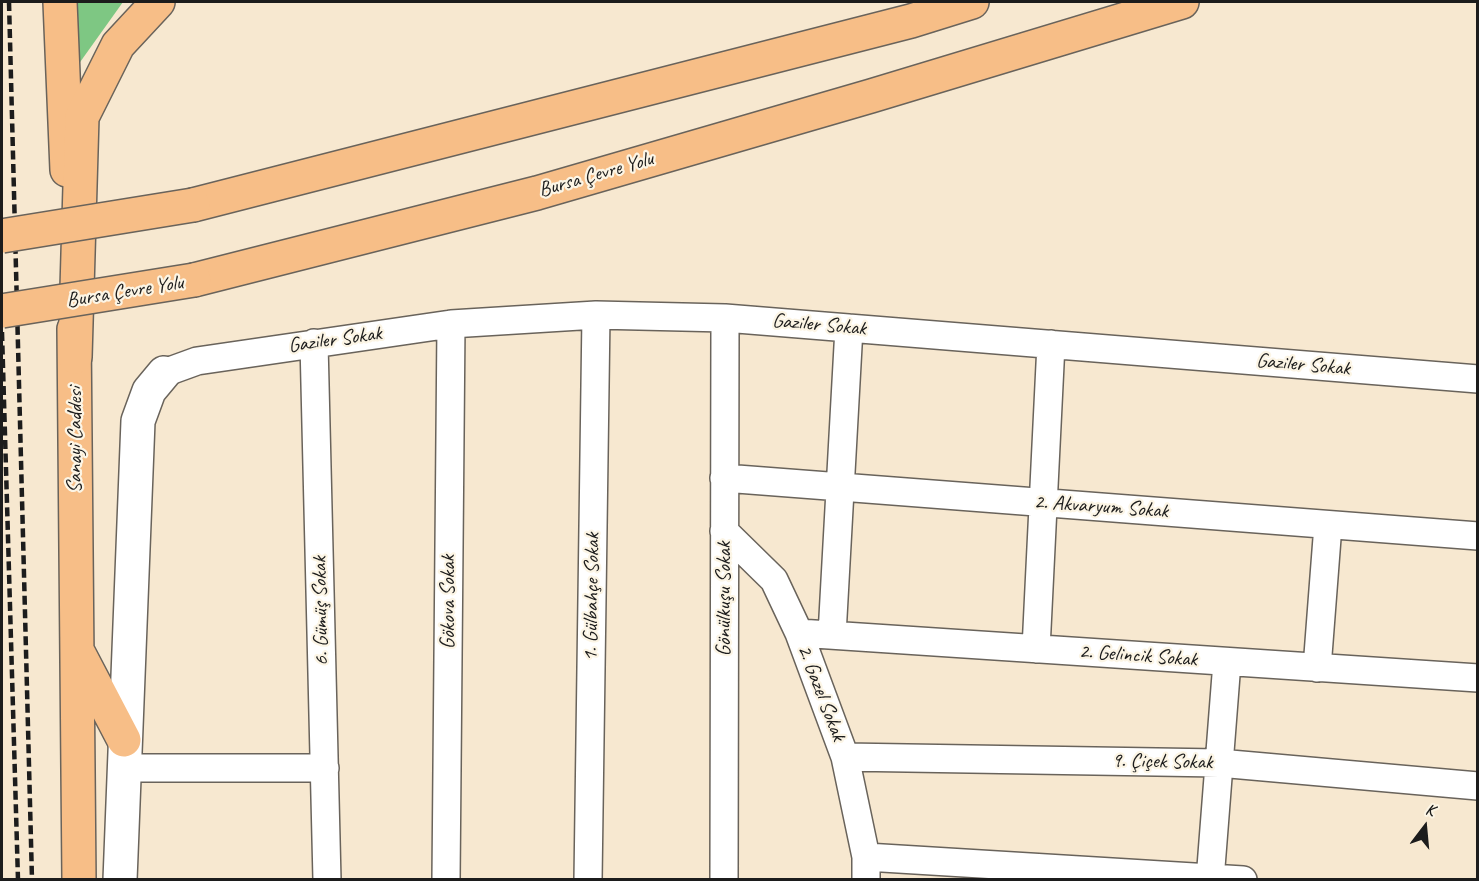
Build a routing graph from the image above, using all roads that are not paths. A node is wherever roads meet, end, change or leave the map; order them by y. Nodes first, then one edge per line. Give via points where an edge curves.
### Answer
1 (60, 2) edge
2 (158, 2) edge
3 (972, 2) edge
4 (1182, 2) edge
5 (2, 236) edge
6 (2, 311) edge
7 (596, 315) junction
8 (724, 318) junction
9 (451, 324) junction
10 (849, 328) junction
11 (314, 343) junction
12 (1051, 344) junction
13 (75, 357) junction
14 (164, 374) joint
15 (1478, 379) edge
16 (724, 478) junction
17 (840, 487) junction
18 (1042, 502) junction
19 (1328, 525) junction
20 (724, 531) junction
21 (1478, 536) edge
22 (799, 633) junction
23 (832, 635) junction
24 (76, 647) junction
25 (1036, 649) junction
26 (1227, 662) junction
27 (1317, 668) junction
28 (1478, 678) edge
29 (124, 754) junction
30 (845, 757) junction
31 (1219, 763) junction
32 (324, 768) junction
33 (1478, 786) edge
34 (866, 868) edge
35 (1210, 878) edge
36 (79, 879) edge
37 (120, 879) edge
38 (327, 879) edge
39 (446, 879) edge
40 (588, 879) edge
41 (724, 879) edge
42 (1243, 879) edge

1 - 13 highway, Sanayi Caddesi
2 - 13 highway via 118,45 82,117
3 - 5 highway, bridge via 911,21 193,205
4 - 6 highway, Bursa Çevre Yolu, bridge via 537,193 194,280
7 - 8 street, Gaziler Sokak
7 - 9 street, Gaziler Sokak
7 - 40 street, 1. Gülbahçe Sokak
8 - 10 street, Gaziler Sokak
8 - 16 street, Gönülkuşu Sokak
9 - 11 street, Gaziler Sokak
9 - 39 street, Gökova Sokak
10 - 12 street, Gaziler Sokak
10 - 17 street
11 - 14 street, Gaziler Sokak via 197,362
11 - 32 street, 6. Gümüş Sokak
12 - 15 street, Gaziler Sokak
12 - 18 street
13 - 24 highway, Sanayi Caddesi
14 - 29 street via 149,391 138,421
16 - 17 street, 2. Akvaryum Sokak
16 - 20 street, Gönülkuşu Sokak
17 - 18 street, 2. Akvaryum Sokak
17 - 23 street
18 - 19 street, 2. Akvaryum Sokak
18 - 25 street
19 - 21 street, 2. Akvaryum Sokak
19 - 27 street
20 - 22 street, 2. Gazel Sokak via 774,580
20 - 41 street, Gönülkuşu Sokak
22 - 23 street, 2. Gelincik Sokak
22 - 30 street, 2. Gazel Sokak
23 - 25 street, 2. Gelincik Sokak
24 - 29 highway
24 - 36 highway, Sanayi Caddesi
25 - 26 street, 2. Gelincik Sokak
26 - 27 street, 2. Gelincik Sokak
26 - 31 street
27 - 28 street, 2. Gelincik Sokak
29 - 32 street
29 - 37 street
30 - 31 street, 9. Çiçek Sokak
30 - 34 street, 2. Gazel Sokak
31 - 33 street, 9. Çiçek Sokak
31 - 35 street
32 - 38 street, 6. Gümüş Sokak
34 - 35 street
35 - 42 street

